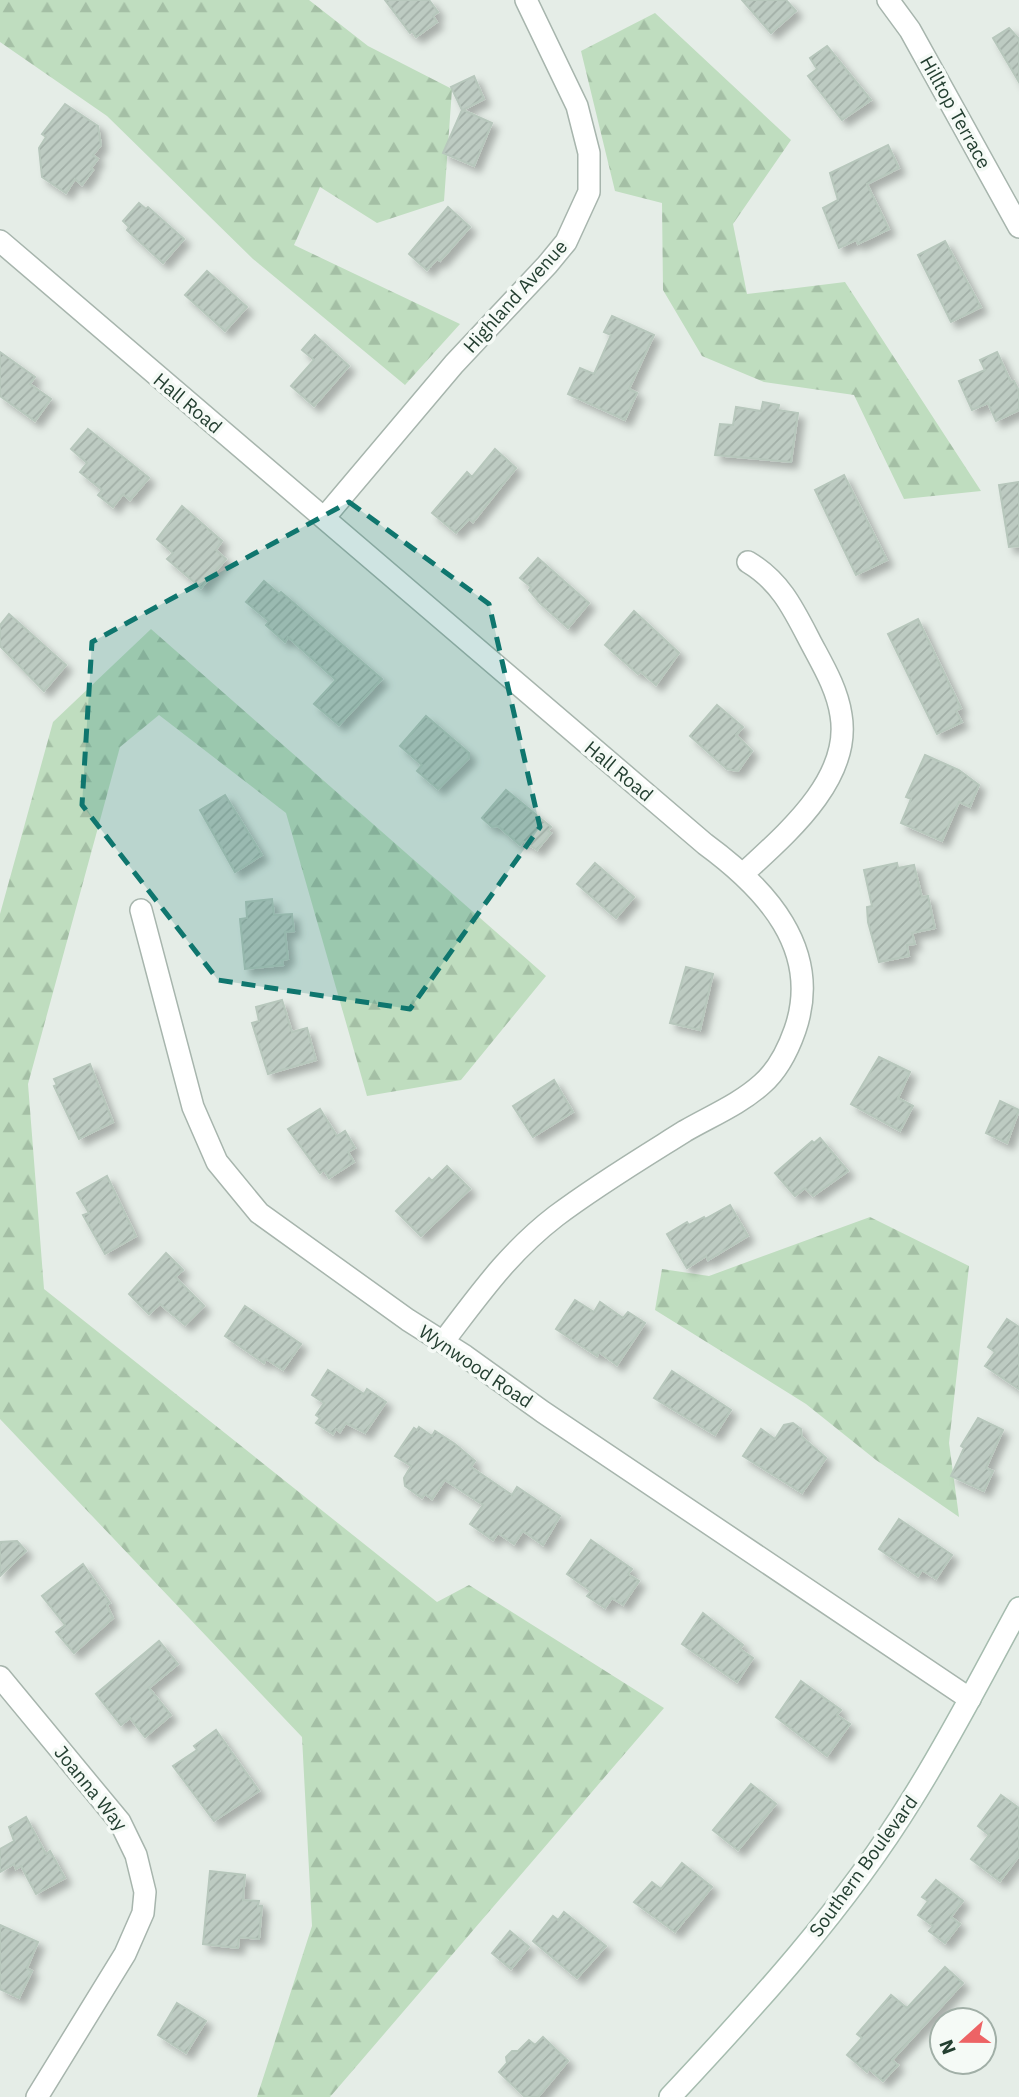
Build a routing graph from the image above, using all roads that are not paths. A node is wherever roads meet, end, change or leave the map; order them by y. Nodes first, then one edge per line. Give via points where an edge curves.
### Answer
1 (526, 0) edge
2 (888, 0) edge
3 (1019, 227) edge
4 (0, 241) edge
5 (324, 518) junction
6 (748, 562) dead end
7 (744, 873) junction
8 (141, 910) dead end
9 (443, 1342) junction
10 (1019, 1608) edge
11 (0, 1677) edge
12 (970, 1699) junction
13 (37, 2097) edge
14 (670, 2097) edge

1 - 5 street, Highland Avenue via 577,106 589,153 589,192 566,242 454,364
2 - 3 street, Hilltop Terrace via 923,51
4 - 5 street, Hall Road
5 - 7 street, Hall Road
6 - 7 street via 777,583 834,686 842,716 837,764 817,797
7 - 9 street, Hall Road via 791,937 803,979 798,1021 778,1067 740,1100 556,1216 500,1266
8 - 9 street, Wynwood Road via 193,1107 217,1162 259,1213 283,1233
9 - 12 street, Wynwood Road
10 - 12 street, Southern Boulevard
11 - 13 street, Joanna Way via 120,1822 136,1855 145,1892 143,1913 130,1945
12 - 14 street, Southern Boulevard via 912,1801 802,1950

